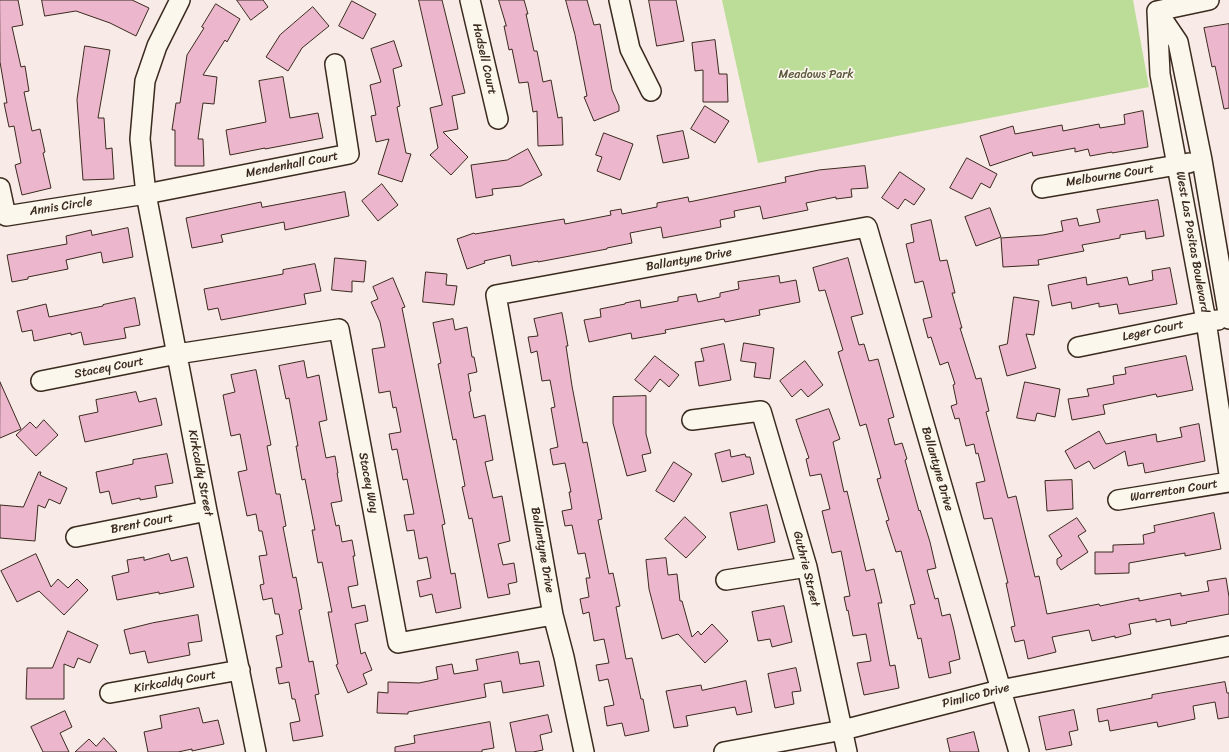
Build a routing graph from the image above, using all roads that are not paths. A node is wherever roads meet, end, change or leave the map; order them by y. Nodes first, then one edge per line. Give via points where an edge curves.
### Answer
1 (180, 0) edge
2 (470, 0) edge
3 (619, 0) edge
4 (1208, 0) edge
5 (1156, 5) edge
6 (335, 64) dead end
7 (651, 91) dead end
8 (498, 119) dead end
9 (1202, 160) junction
10 (1177, 165) junction
11 (0, 188) edge
12 (1042, 188) dead end
13 (146, 194) junction
14 (1229, 319) edge
15 (1206, 321) junction
16 (1078, 347) dead end
17 (177, 354) junction
18 (41, 381) dead end
19 (692, 420) dead end
20 (1229, 474) edge
21 (1229, 482) edge
22 (1118, 500) dead end
23 (207, 510) junction
24 (76, 537) dead end
25 (808, 568) junction
26 (726, 580) dead end
27 (553, 615) junction
28 (1229, 646) edge
29 (240, 670) junction
30 (1000, 690) junction
31 (110, 693) dead end
32 (843, 730) junction
33 (256, 752) edge
34 (584, 752) edge
35 (724, 752) edge
36 (847, 752) edge
37 (1019, 752) edge

1 - 13 street via 156,46 145,81 140,139
2 - 8 street, Hadsell Court
3 - 7 street via 630,49
4 - 5 street
5 - 9 street, West Las Positas Boulevard via 1178,42
5 - 10 street, West Las Positas Boulevard via 1160,74
6 - 13 street, Mendenhall Court via 349,154
9 - 10 street, Melbourne Court
9 - 14 street, West Las Positas Boulevard
10 - 12 street, Melbourne Court
10 - 15 street, West Las Positas Boulevard
11 - 13 street, Annis Circle via 6,216
13 - 17 street, Kirkcaldy Street
14 - 15 street, Leger Court
15 - 16 street, Leger Court
15 - 20 street, West Las Positas Boulevard
17 - 18 street, Stacey Court
17 - 23 street, Kirkcaldy Street
17 - 27 street, Stacey Way via 339,329 398,643
19 - 25 street, Guthrie Street via 761,411
21 - 22 street, Warrenton Court
23 - 24 street, Brent Court
23 - 29 street, Kirkcaldy Street
25 - 26 street
25 - 32 street, Guthrie Street
27 - 30 street, Ballantyne Drive via 496,295 867,227
27 - 34 street, Ballantyne Drive
28 - 30 street, Pimlico Drive
29 - 31 street, Kirkcaldy Court
29 - 33 street, Kirkcaldy Street
30 - 32 street, Pimlico Drive
30 - 37 street
32 - 35 street, Pimlico Drive
32 - 36 street, Guthrie Street

